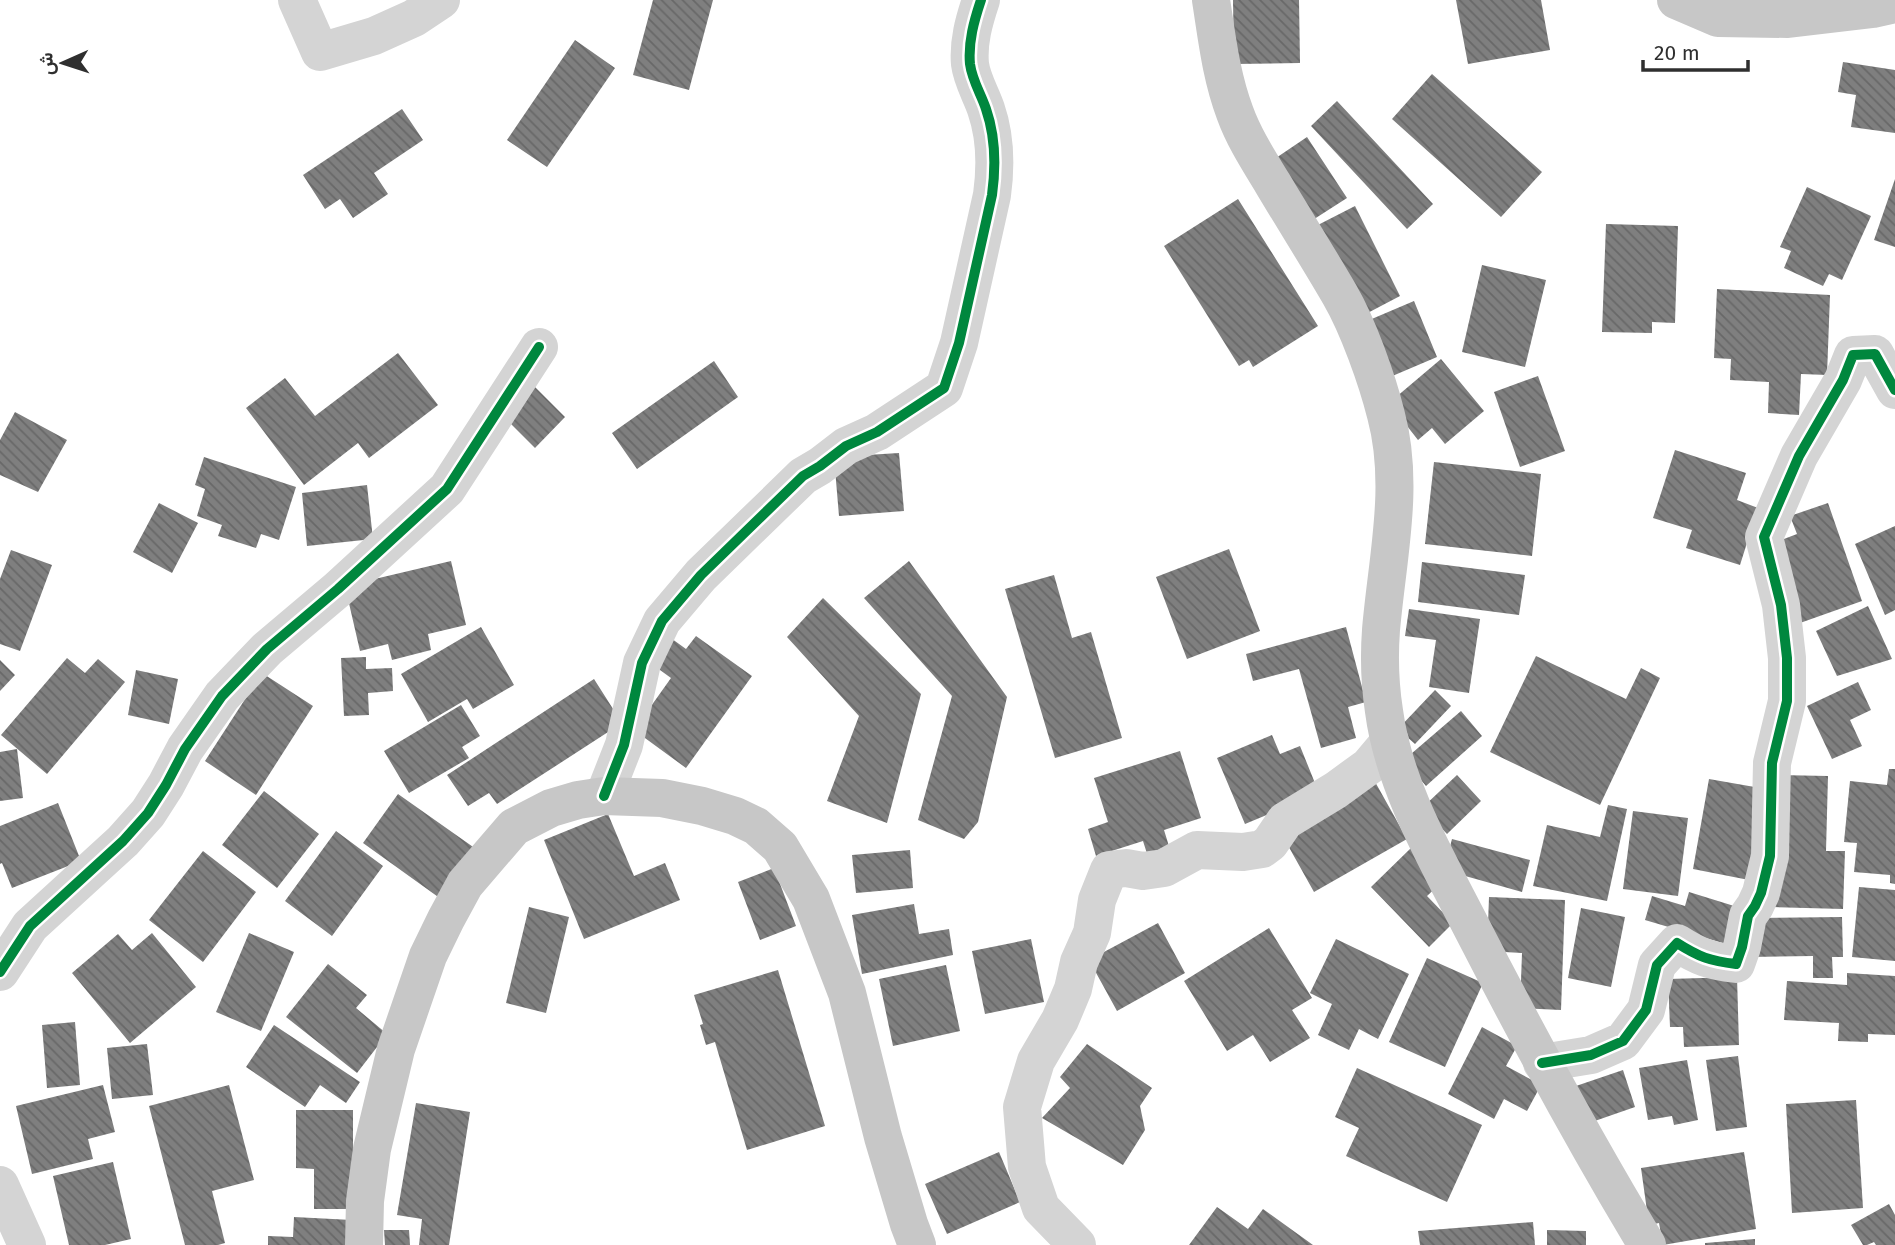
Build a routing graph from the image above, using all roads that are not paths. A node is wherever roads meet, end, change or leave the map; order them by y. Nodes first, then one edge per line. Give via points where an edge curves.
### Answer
1 (297, 0) edge
2 (441, 0) edge
3 (981, 0) edge
4 (1211, 0) edge
5 (1676, 0) edge
6 (1895, 4) edge
7 (539, 347) dead end
8 (1895, 390) edge
9 (1390, 741) junction
10 (604, 796) junction
11 (0, 972) edge
12 (1542, 1063) junction
13 (0, 1185) edge
14 (27, 1245) edge
15 (364, 1245) edge
16 (917, 1245) edge
17 (1077, 1245) edge
18 (1647, 1245) edge

1 - 2 street via 320,52 374,36
3 - 10 street via 970,41 970,61 992,128 995,174 959,343 944,388 803,476 701,575 662,621 642,663 624,745
4 - 9 main road via 1222,75 1240,124 1342,298 1387,416 1395,498 1380,673
5 - 6 main road via 1718,18 1788,19
7 - 11 street via 447,489 267,649 222,696 148,813 30,926
8 - 12 street via 1875,354 1853,355 1799,456 1764,537 1781,605 1787,701 1772,762 1770,856 1736,964 1697,956 1677,943 1657,965 1646,1010 1623,1041 1591,1055
9 - 12 main road via 1431,848
9 - 17 street via 1369,766 1285,821 1262,849 1197,850 1164,868 1109,870 1073,989 1036,1061 1023,1107 1027,1167 1041,1208
10 - 15 main road via 551,807 514,827 465,884 446,919 428,956 393,1061 372,1149
10 - 16 main road via 662,798 702,806 756,826 780,847 811,899 847,993 883,1137
12 - 18 main road
13 - 14 street

